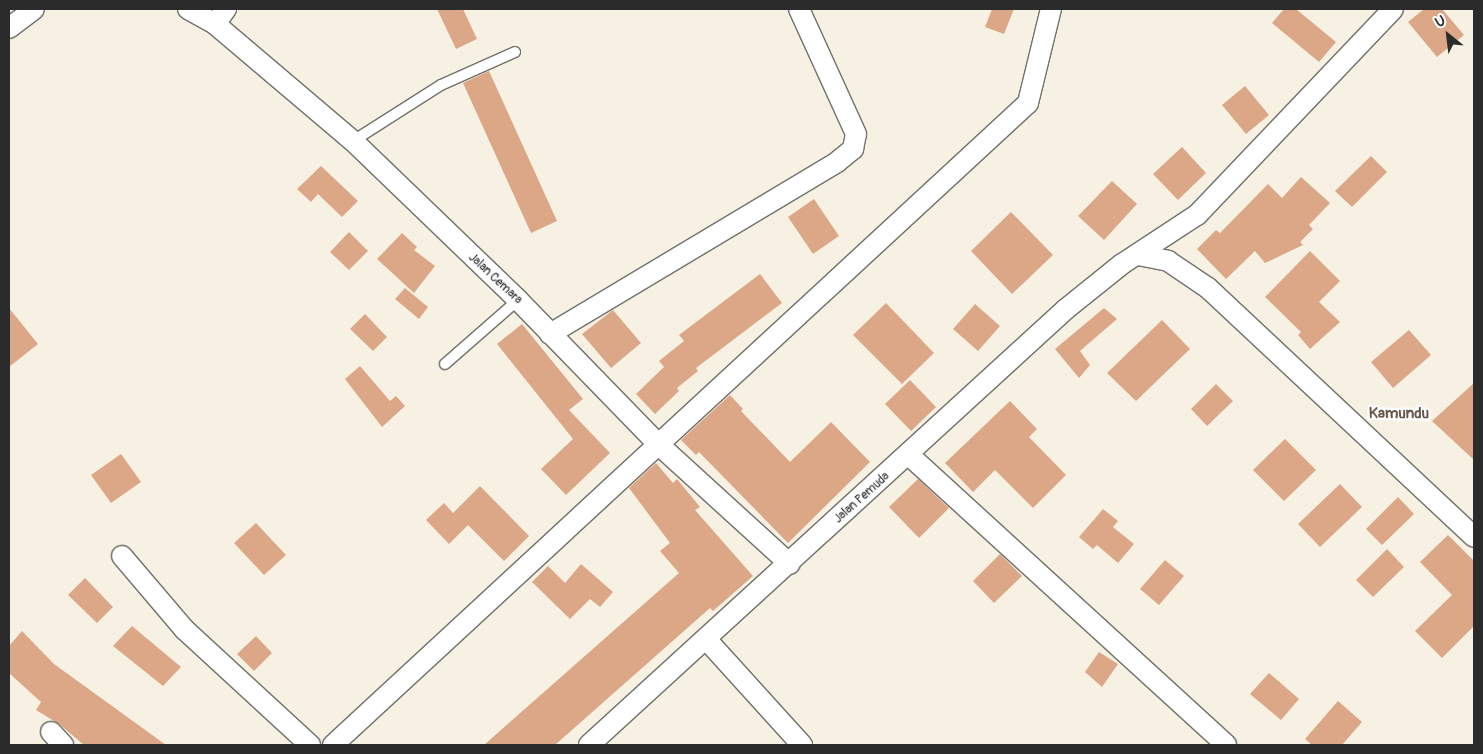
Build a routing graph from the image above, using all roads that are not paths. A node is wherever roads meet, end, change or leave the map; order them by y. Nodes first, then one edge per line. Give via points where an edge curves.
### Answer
1 (34, 9) edge
2 (188, 9) edge
3 (799, 9) edge
4 (1051, 9) edge
5 (1393, 9) edge
6 (220, 16) edge
7 (9, 28) edge
8 (515, 52) dead end
9 (353, 142) junction
10 (1138, 255) junction
11 (518, 300) junction
12 (550, 334) junction
13 (445, 364) dead end
14 (658, 444) junction
15 (910, 456) junction
16 (1474, 536) edge
17 (122, 556) dead end
18 (790, 564) junction
19 (706, 639) junction
20 (310, 745) edge
21 (333, 745) edge
22 (589, 745) edge
23 (802, 745) edge
24 (1226, 745) edge

1 - 7 street
2 - 6 street, Jalan Cemara
3 - 12 street via 856,134 852,149 837,162
4 - 14 street via 1028,103
5 - 10 street, Jalan Pemuda via 1197,215
6 - 9 street, Jalan Cemara
8 - 9 lane via 441,85
9 - 11 street, Jalan Cemara
10 - 15 street, Jalan Pemuda via 1066,309
10 - 16 street via 1168,261 1208,288
11 - 12 street, Jalan Cemara
11 - 13 lane
12 - 14 street, Jalan Cemara
14 - 18 street, Jalan Cemara
14 - 21 street
15 - 18 street, Jalan Pemuda
15 - 24 street
17 - 20 street via 185,630
18 - 19 street, Jalan Pemuda
19 - 22 street, Jalan Pemuda
19 - 23 street

